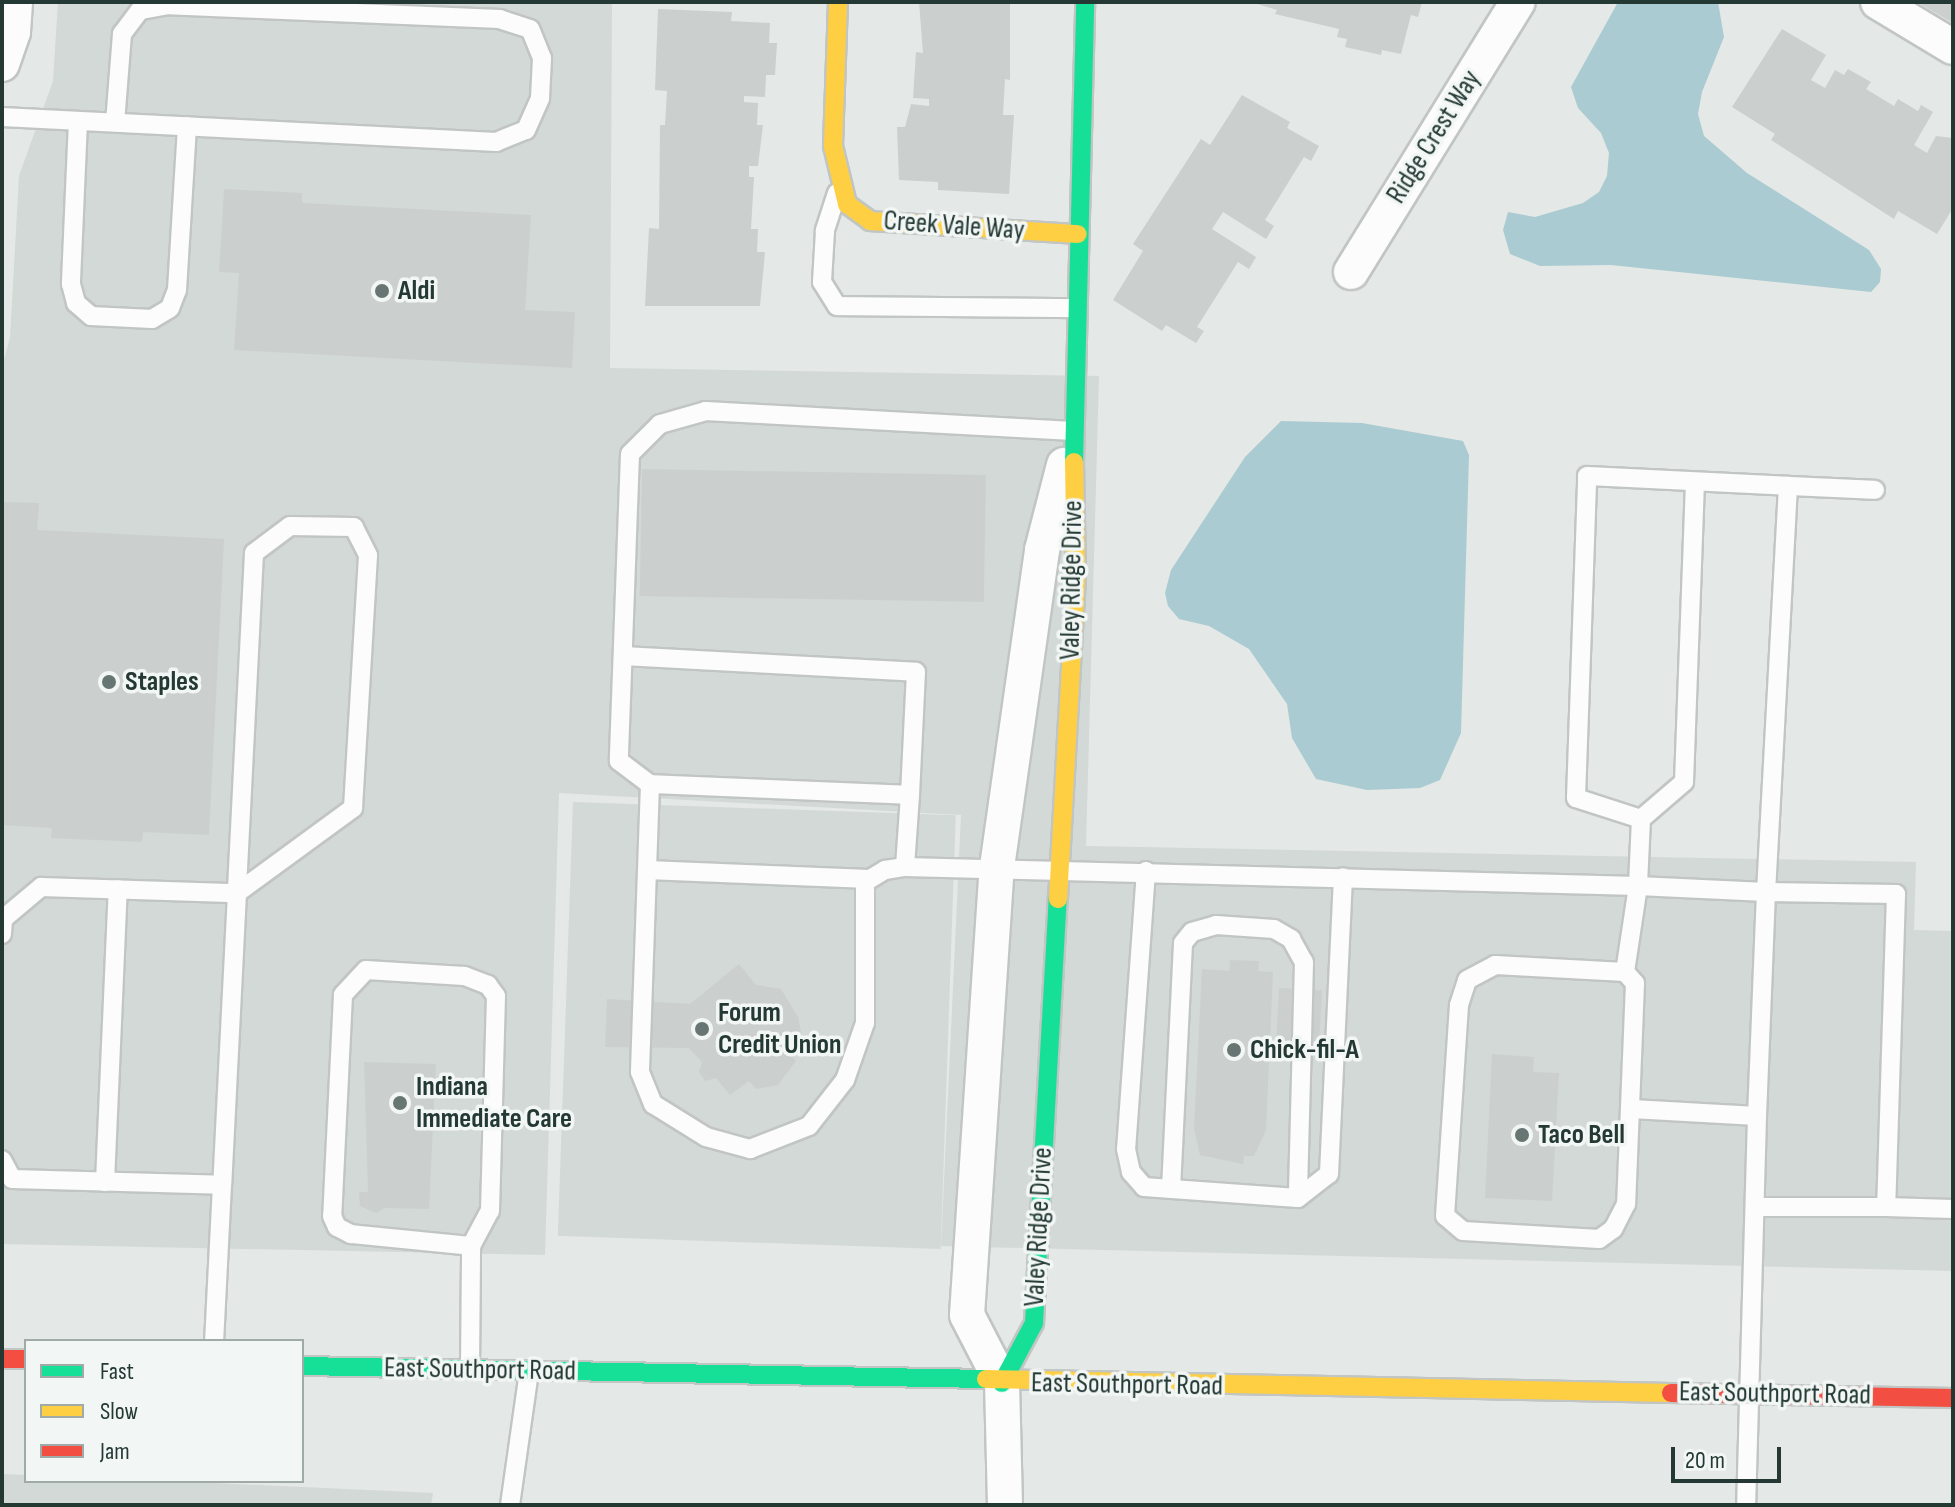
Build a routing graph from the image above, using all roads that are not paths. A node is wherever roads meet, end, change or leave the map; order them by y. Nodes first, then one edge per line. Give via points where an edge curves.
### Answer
1 (15, 2) edge
2 (838, 2) edge
3 (1085, 2) edge
4 (1518, 2) edge
5 (1878, 2) edge
6 (1953, 47) edge
7 (2, 64) edge
8 (2, 117) edge
9 (78, 121) junction
10 (115, 122) junction
11 (187, 126) junction
12 (840, 183) junction
13 (1078, 234) junction
14 (1351, 272) dead end
15 (1076, 308) junction
16 (1073, 431) junction
17 (1695, 482) junction
18 (1788, 486) junction
19 (1875, 490) dead end
20 (623, 656) junction
21 (650, 784) junction
22 (910, 795) junction
23 (1641, 819) junction
24 (905, 867) junction
25 (997, 867) junction
26 (1059, 868) junction
27 (647, 870) junction
28 (1146, 871) junction
29 (1343, 877) junction
30 (869, 879) junction
31 (1638, 886) junction
32 (118, 889) junction
33 (1766, 892) junction
34 (237, 893) junction
35 (2, 934) edge
36 (1625, 972) junction
37 (1632, 1109) junction
38 (1757, 1116) junction
39 (2, 1160) edge
40 (105, 1182) junction
41 (222, 1185) junction
42 (1171, 1189) junction
43 (1298, 1198) junction
44 (1755, 1207) junction
45 (1886, 1207) junction
46 (1953, 1209) edge
47 (471, 1246) junction
48 (214, 1339) edge
49 (2, 1359) edge
50 (24, 1359) edge
51 (304, 1366) edge
52 (470, 1370) junction
53 (529, 1371) junction
54 (1002, 1383) junction
55 (1752, 1394) junction
56 (1953, 1398) edge
57 (510, 1505) edge
58 (1005, 1505) edge
59 (1746, 1505) edge

1 - 7 street via 13,32
2 - 12 street, Creek Vale Way via 833,146
3 - 13 street, Valey Ridge Drive
4 - 14 street, Ridge Crest Way
5 - 6 street
8 - 9 lane
9 - 10 lane
9 - 11 lane via 71,284 76,303 91,316 152,319 170,308 177,290
10 - 11 lane
10 - 11 lane via 122,34 140,10 169,5 500,19 530,29 542,58 540,98 526,130 496,142
12 - 13 street, Creek Vale Way via 847,204 870,221
12 - 15 lane via 825,231 822,282 837,306
13 - 15 street, Valey Ridge Drive
15 - 16 street, Valey Ridge Drive
16 - 20 lane via 706,411 660,424 630,454
16 - 25 street, Valey Ridge Drive via 1042,550
16 - 26 street, Valey Ridge Drive via 1076,577
17 - 18 lane
17 - 23 lane via 1684,782
17 - 23 lane via 1587,476 1576,798
18 - 19 lane
18 - 33 lane
20 - 21 lane via 619,761
20 - 22 lane via 916,672
21 - 22 lane
21 - 27 lane
22 - 24 lane
23 - 31 lane
24 - 25 lane
24 - 30 lane
25 - 26 lane
25 - 54 street, Valey Ridge Drive via 967,1315
26 - 28 lane
26 - 54 street, Valey Ridge Drive via 1034,1323
27 - 30 lane
27 - 30 lane via 640,1072 653,1104 706,1137 750,1149 809,1126 845,1080 865,1023
28 - 29 lane
28 - 42 lane via 1126,1149 1131,1172 1144,1187
29 - 31 lane
29 - 43 lane via 1329,1174
31 - 33 lane
31 - 36 lane
32 - 34 lane
32 - 35 lane via 41,887 3,919
32 - 40 lane
33 - 38 lane
33 - 45 lane via 1896,894
34 - 34 lane via 254,553 290,526 354,527 368,555 353,808
34 - 41 lane
36 - 37 lane via 1635,983
36 - 37 lane via 1495,965 1467,980 1459,1005 1445,1216 1463,1231 1599,1239 1613,1229 1626,1204
37 - 38 lane
38 - 44 lane
39 - 40 lane via 12,1179
40 - 41 lane
41 - 48 lane
42 - 43 lane
42 - 43 lane via 1183,943 1202,926 1274,929 1291,939 1304,962
44 - 45 lane
44 - 55 lane
45 - 46 lane
47 - 47 lane via 490,1211 496,996 488,985 464,976 366,970 343,995 332,1216 337,1227 351,1234
47 - 52 lane
49 - 50 street
51 - 52 street, East Southport Road
52 - 53 street, East Southport Road
53 - 54 street, East Southport Road
53 - 57 lane
54 - 55 street, East Southport Road
54 - 58 street
55 - 56 street, East Southport Road
55 - 59 lane

